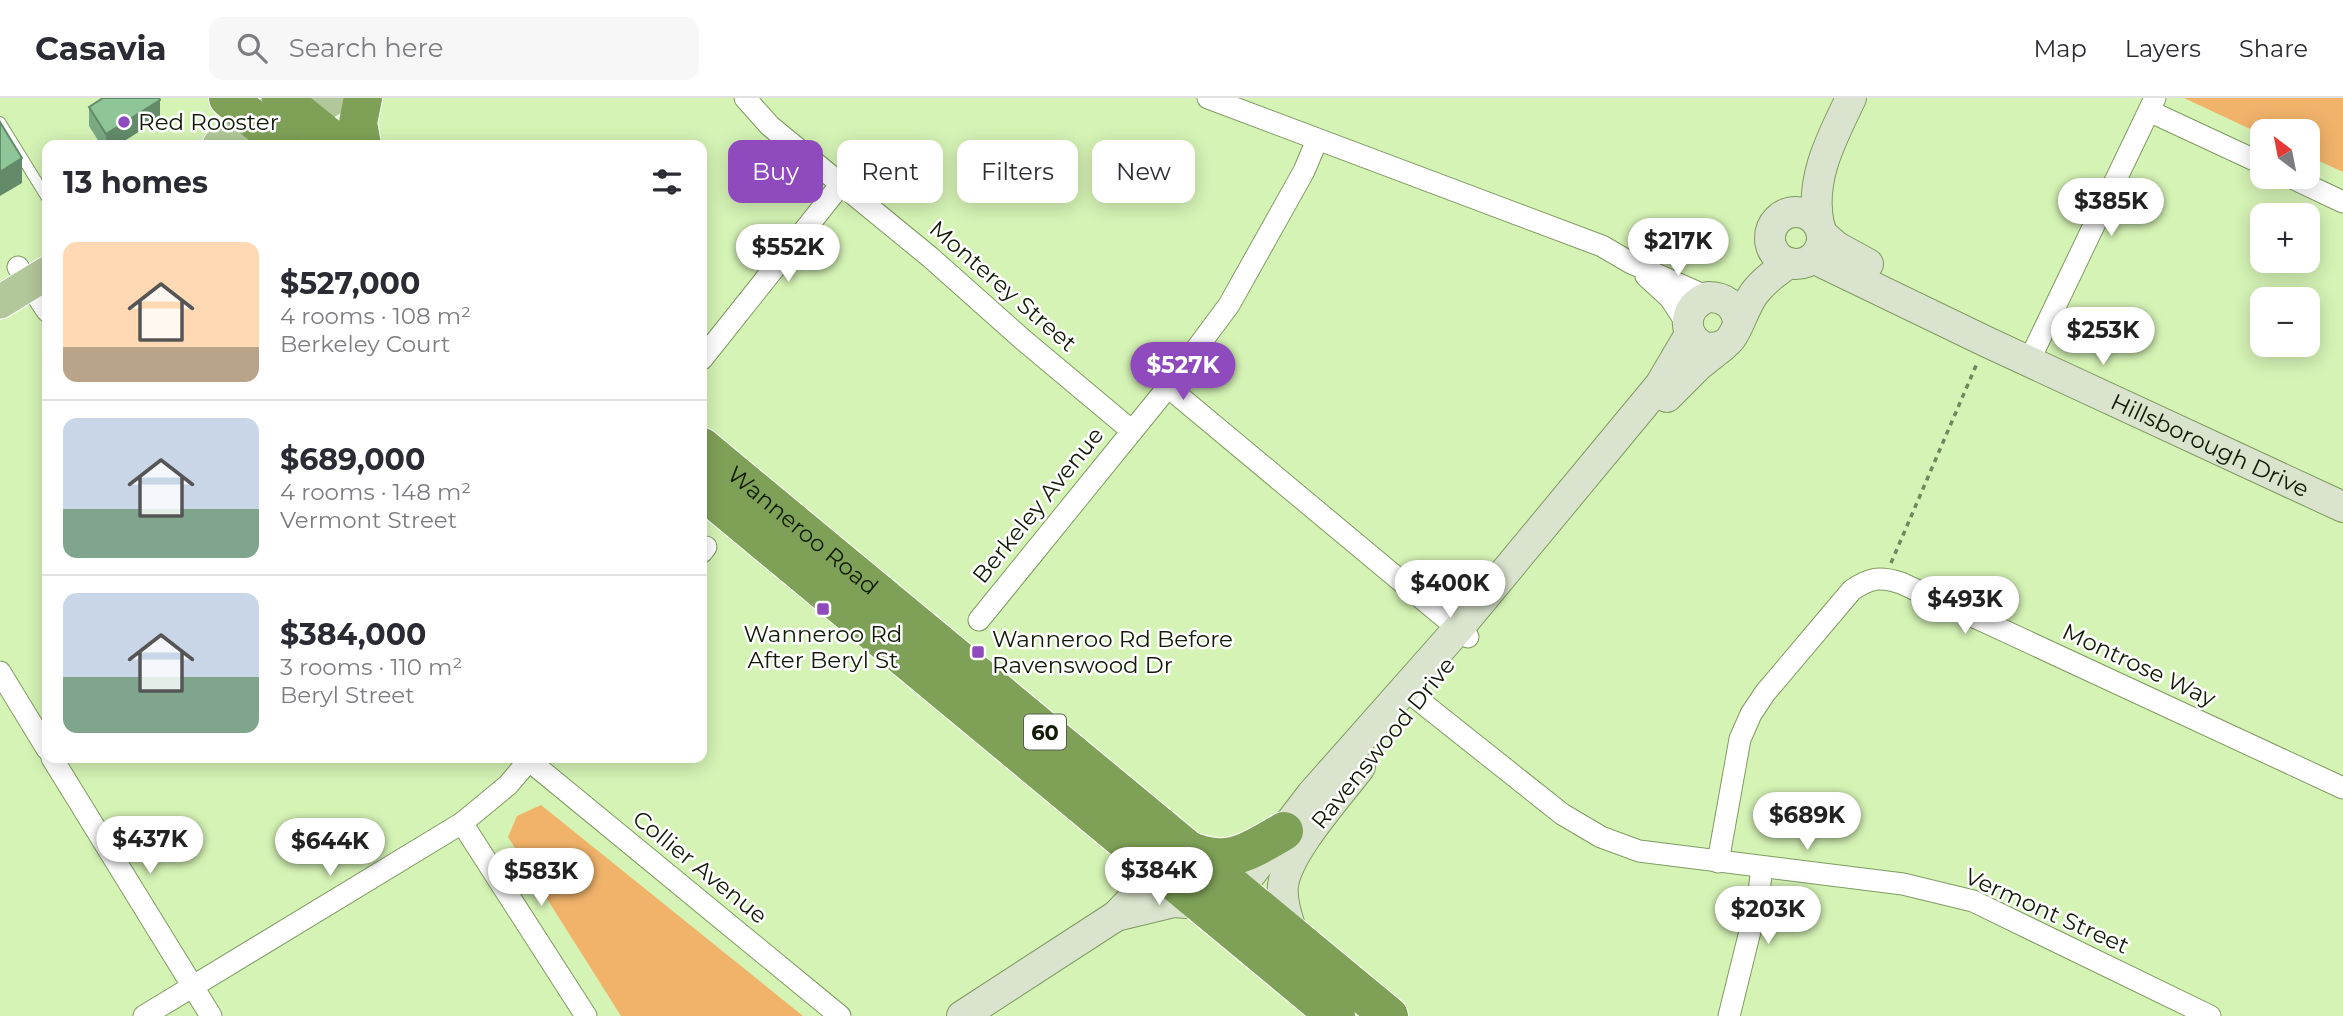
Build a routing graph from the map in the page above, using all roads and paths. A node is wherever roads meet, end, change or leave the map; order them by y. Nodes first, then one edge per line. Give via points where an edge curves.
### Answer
1 (363, 98) edge
2 (745, 98) edge
3 (1208, 98) edge
4 (1837, 98) edge
5 (1851, 98) edge
6 (2152, 104) edge
7 (280, 116) edge
8 (0, 122) edge
9 (230, 140) edge
10 (329, 140) edge
11 (361, 140) edge
12 (1317, 140) junction
13 (2250, 157) edge
14 (837, 179) edge
15 (837, 189) edge
16 (2315, 189) edge
17 (42, 190) edge
18 (2343, 202) edge
19 (865, 203) edge
20 (1778, 225) junction
21 (1811, 245) junction
22 (42, 255) edge
23 (1631, 262) junction
24 (23, 276) edge
25 (1713, 297) junction
26 (0, 302) edge
27 (42, 304) edge
28 (1688, 329) junction
29 (1731, 333) junction
30 (1987, 342) junction
31 (707, 353) edge
32 (2032, 354) junction
33 (1168, 387) junction
34 (1132, 431) junction
35 (707, 451) edge
36 (2343, 488) edge
37 (707, 494) edge
38 (2343, 507) edge
39 (1886, 578) junction
40 (979, 620) dead end
41 (1464, 633) junction
42 (0, 672) edge
43 (1411, 694) junction
44 (42, 741) edge
45 (55, 763) edge
46 (526, 763) edge
47 (534, 763) edge
48 (2343, 788) edge
49 (462, 823) junction
50 (1284, 831) junction
51 (1187, 850) junction
52 (1151, 862) junction
53 (1718, 862) junction
54 (1762, 868) junction
55 (1237, 892) junction
56 (1200, 904) junction
57 (1115, 916) junction
58 (1294, 939) junction
59 (193, 986) junction
60 (1325, 1007) edge
61 (144, 1016) edge
62 (211, 1016) edge
63 (586, 1016) edge
64 (840, 1016) edge
65 (963, 1016) edge
66 (1389, 1016) edge
67 (1729, 1016) edge
68 (2210, 1016) edge

1 - 11 highway via 358,123
2 - 14 street, Monterey Street via 770,126
3 - 12 street
4 - 20 street
5 - 21 street via 1821,168
6 - 13 street
6 - 32 street
7 - 9 main road
7 - 10 highway
8 - 17 lane
12 - 23 street via 1602,246
12 - 33 street, Berkeley Avenue via 1229,305
15 - 31 street
16 - 18 street
19 - 34 street, Monterey Street
20 - 21 street via 1804,213 1813,218
20 - 21 street via 1773,250 1782,260
20 - 25 street via 1749,274
21 - 29 street, Ravenswood Drive via 1756,291
21 - 30 street, Hillsborough Drive
21 - 32 street, Hillsborough Drive via 1837,247
22 - 24 main road
23 - 25 street
23 - 28 street via 1670,298
24 - 26 main road
24 - 27 street
25 - 28 street via 1693,307
25 - 29 street via 1732,305
28 - 29 street via 1704,346
28 - 41 street, Ravenswood Drive via 1660,385
29 - 41 street, Ravenswood Drive via 1681,381
30 - 32 street, Hillsborough Drive
30 - 39 path
32 - 36 street, Hillsborough Drive
32 - 38 street, Hillsborough Drive
33 - 34 street, Berkeley Avenue
33 - 41 street
34 - 40 street, Berkeley Avenue
35 - 51 highway, Wanneroo Road / 60
37 - 52 highway, Wanneroo Road / 60
39 - 48 street, Montrose Way
39 - 53 street via 1867,580 1852,590 1751,714 1740,739
41 - 43 street, Ravenswood Drive
42 - 44 street
43 - 50 street, Ravenswood Drive via 1349,751
43 - 53 street, Vermont Street via 1562,814 1601,837 1639,851
43 - 58 street, Ravenswood Drive via 1287,871 1283,887
45 - 59 street
46 - 49 street via 508,785
47 - 64 street, Collier Avenue
49 - 59 street
49 - 63 street
50 - 51 highway via 1233,855 1217,858
50 - 55 street, Ravenswood Drive
51 - 55 highway, Wanneroo Road / 60
52 - 56 highway, Wanneroo Road / 60
52 - 57 street via 1138,893
53 - 54 street, Vermont Street
54 - 67 street
54 - 68 street, Vermont Street via 1903,884 1973,901
55 - 58 highway, Wanneroo Road / 60
55 - 60 street via 1249,924
56 - 57 street via 1174,902
56 - 60 highway, Wanneroo Road / 60
57 - 65 street
58 - 66 highway, Wanneroo Road / 60
59 - 61 street
59 - 62 street

